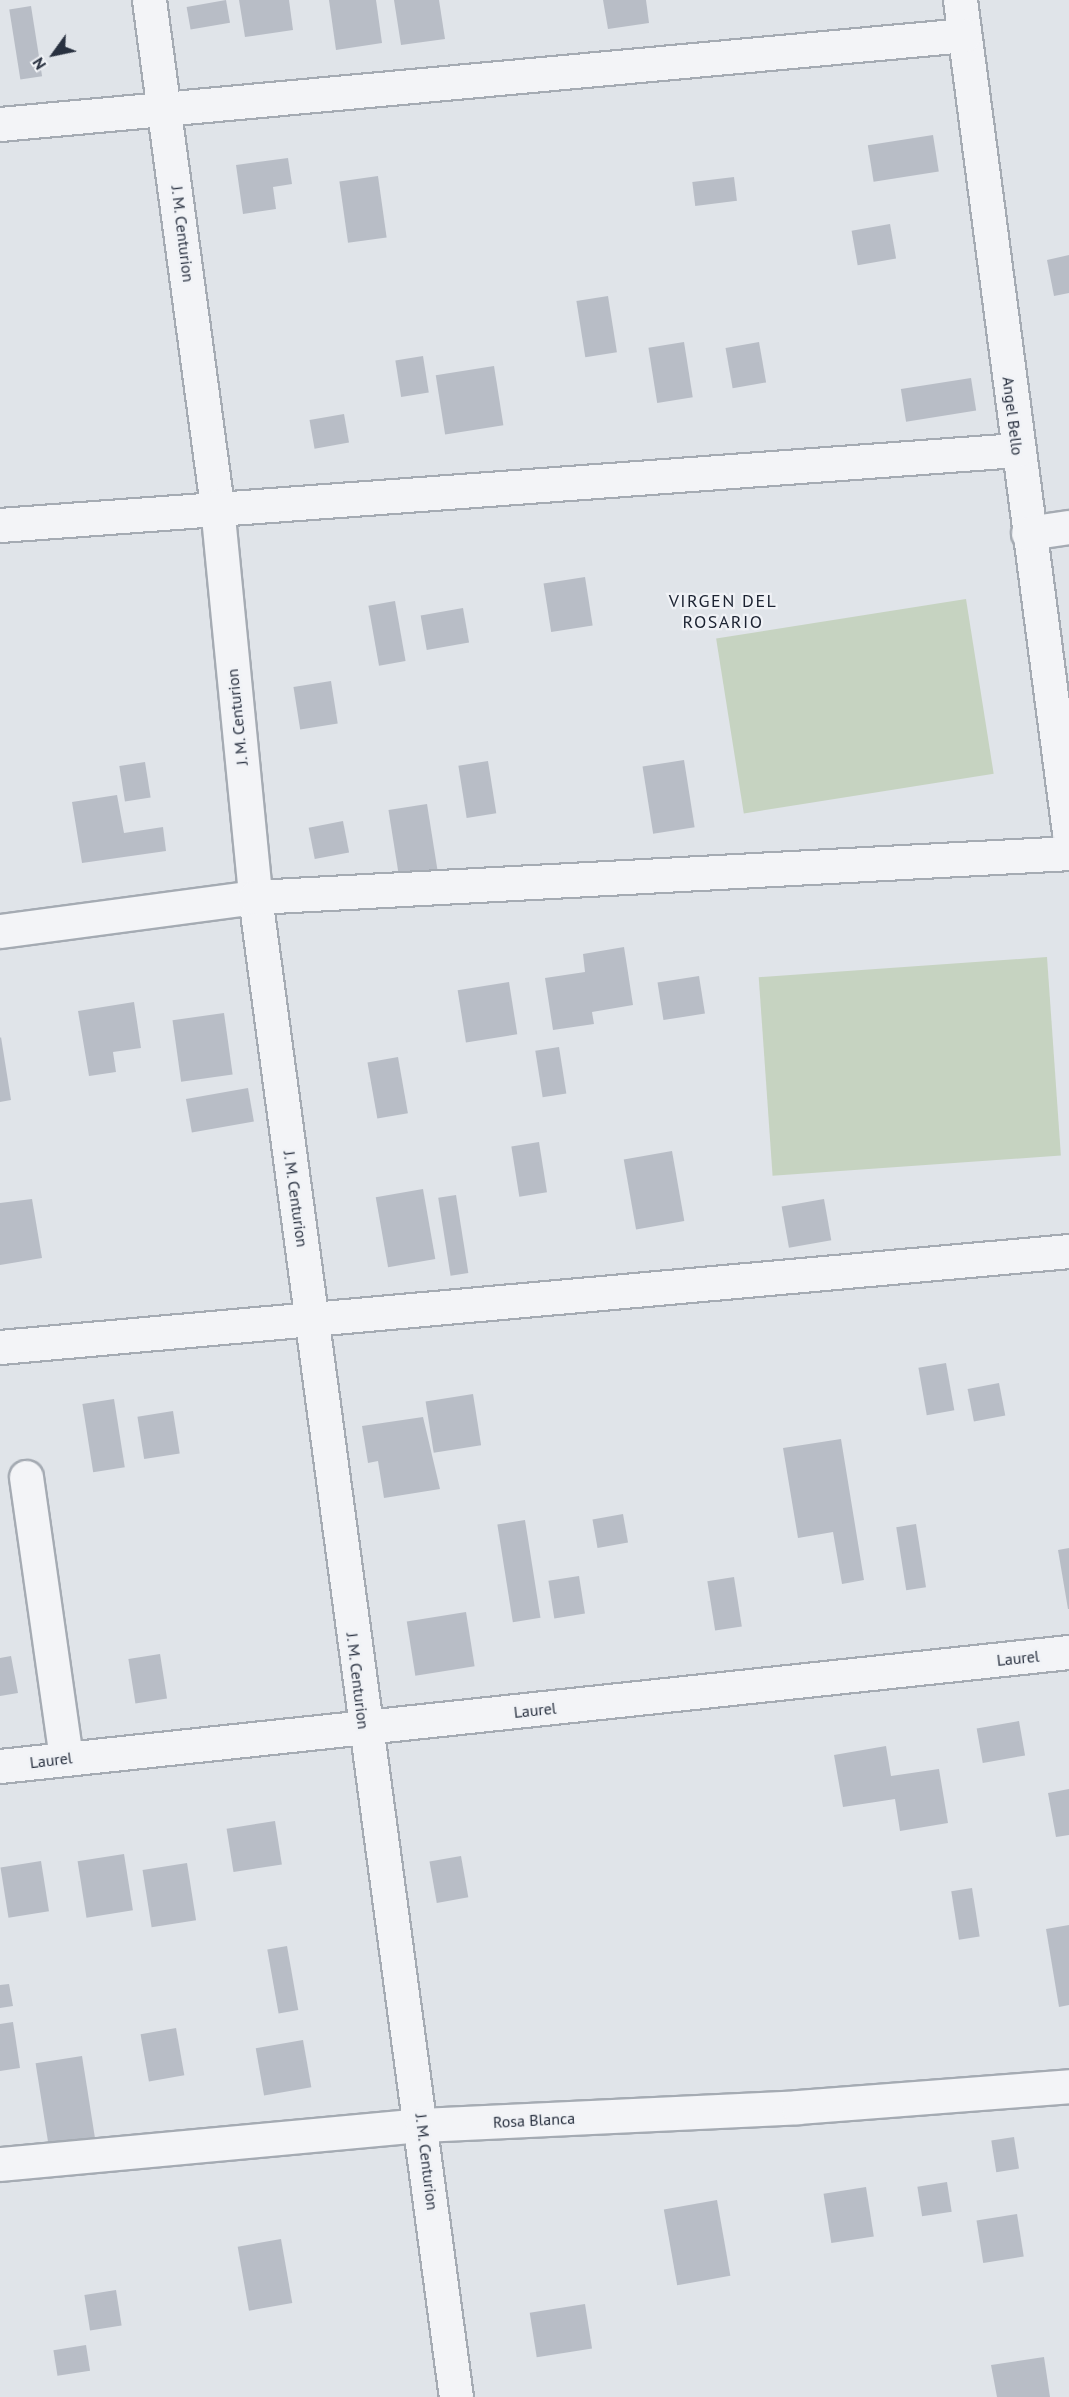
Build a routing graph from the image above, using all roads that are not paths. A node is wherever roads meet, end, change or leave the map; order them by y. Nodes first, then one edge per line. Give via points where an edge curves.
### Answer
1 (148, 0) edge
2 (960, 0) edge
3 (964, 36) junction
4 (166, 109) junction
5 (0, 124) edge
6 (1017, 450) junction
7 (217, 506) junction
8 (0, 525) edge
9 (1069, 527) edge
10 (1028, 533) junction
11 (1069, 832) edge
12 (1069, 853) edge
13 (255, 897) junction
14 (0, 931) edge
15 (1069, 1251) edge
16 (312, 1315) junction
17 (0, 1347) edge
18 (26, 1477) dead end
19 (1069, 1652) edge
20 (363, 1729) junction
21 (66, 1758) junction
22 (0, 1766) edge
23 (1069, 2086) edge
24 (422, 2125) junction
25 (0, 2164) edge
26 (456, 2397) edge

1 - 4 street, J. M. Centurion
2 - 3 street, Angel Bello
3 - 4 street
3 - 6 street, Angel Bello
4 - 5 street
4 - 7 street, J. M. Centurion
6 - 7 street via 294,506
6 - 10 street, Angel Bello
7 - 8 street
7 - 13 street, J. M. Centurion
9 - 10 street
10 - 11 street, Angel Bello
12 - 13 street
13 - 14 street
13 - 16 street, J. M. Centurion
15 - 16 street
16 - 17 street
16 - 20 street, J. M. Centurion
18 - 21 street
19 - 20 street, Laurel
20 - 21 street, Laurel
20 - 24 street, J. M. Centurion
21 - 22 street, Laurel
23 - 24 street, Rosa Blanca via 798,2107
24 - 25 street, Rosa Blanca
24 - 26 street, J. M. Centurion

